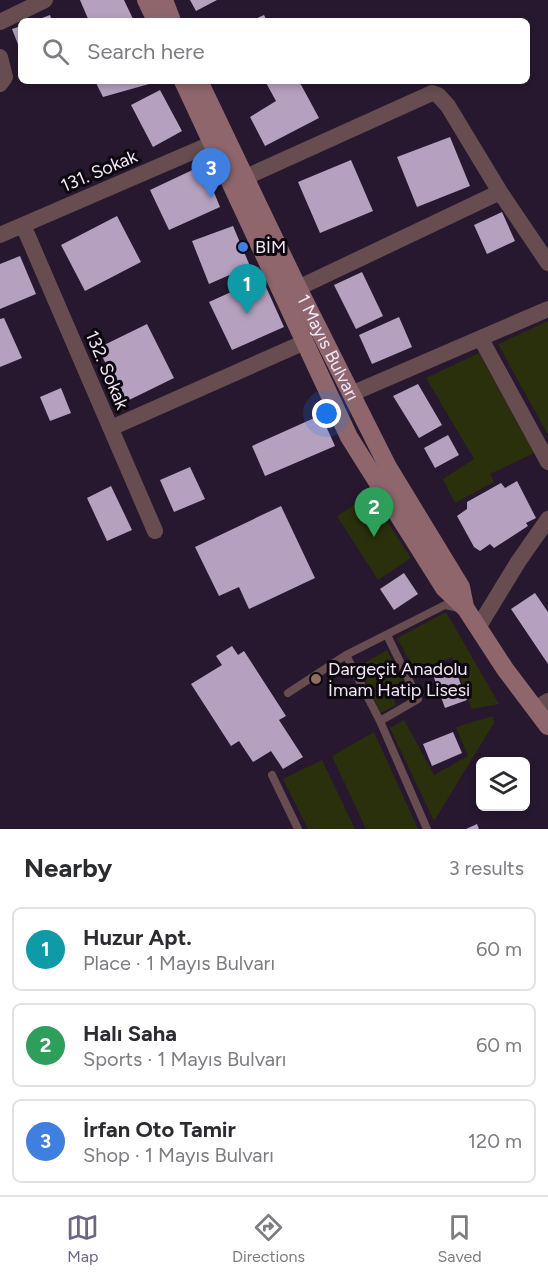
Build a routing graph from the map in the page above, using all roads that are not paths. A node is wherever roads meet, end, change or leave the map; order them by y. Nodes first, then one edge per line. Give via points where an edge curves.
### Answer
1 (45, 0) edge
2 (146, 0) edge
3 (164, 0) edge
4 (155, 18) edge
5 (171, 18) edge
6 (0, 22) edge
7 (0, 57) edge
8 (0, 84) edge
9 (184, 84) edge
10 (200, 84) edge
11 (213, 143) junction
12 (246, 177) junction
13 (500, 192) junction
14 (23, 225) junction
15 (0, 235) edge
16 (548, 263) edge
17 (297, 288) junction
18 (548, 309) edge
19 (481, 339) junction
20 (305, 342) junction
21 (351, 394) junction
22 (111, 428) junction
23 (548, 462) edge
24 (548, 519) edge
25 (155, 531) dead end
26 (466, 609) junction
27 (479, 626) junction
28 (387, 635) junction
29 (346, 656) junction
30 (288, 693) dead end
31 (542, 705) edge
32 (380, 721) junction
33 (548, 726) edge
34 (272, 775) dead end
35 (298, 829) edge
36 (427, 829) edge

1 - 6 street
2 - 4 main road
3 - 5 main road
7 - 8 street via 5,77
9 - 11 main road, 1 Mayıs Bulvarı
10 - 12 main road, 1 Mayıs Bulvarı
11 - 14 street, 131. Sokak
11 - 20 main road, 1 Mayıs Bulvarı
12 - 13 street via 432,93 448,106
12 - 17 main road, 1 Mayıs Bulvarı
13 - 16 street
13 - 17 street
14 - 15 street, 131. Sokak
14 - 22 street, 132. Sokak
17 - 21 main road, 1 Mayıs Bulvarı
18 - 19 street
19 - 21 street
19 - 23 street
20 - 22 street
20 - 26 main road, 1 Mayıs Bulvarı via 349,437 444,588
21 - 26 main road, 1 Mayıs Bulvarı via 388,467 461,587
22 - 25 street, 132. Sokak
24 - 27 street
26 - 27 main road, 1 Mayıs Bulvarı
26 - 28 lane via 445,605
27 - 31 main road, 1 Mayıs Bulvarı via 505,669
28 - 29 lane
28 - 32 lane via 418,699
29 - 30 lane
29 - 32 lane
31 - 33 main road, 1 Mayıs Bulvarı
32 - 36 lane
34 - 35 lane

